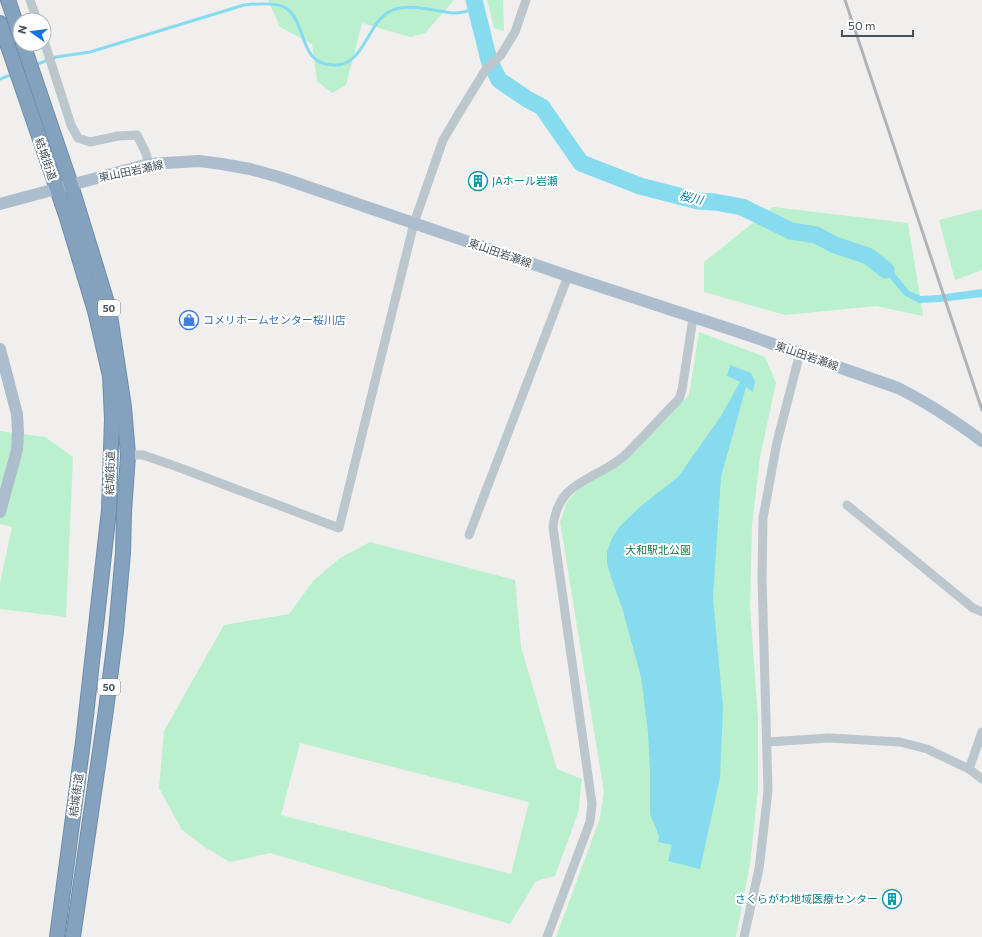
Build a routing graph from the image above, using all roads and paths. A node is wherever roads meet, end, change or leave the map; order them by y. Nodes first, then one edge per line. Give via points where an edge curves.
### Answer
1 (8, 0) edge
2 (30, 0) edge
3 (526, 0) edge
4 (12, 12) edge
5 (34, 12) edge
6 (0, 23) edge
7 (26, 52) edge
8 (48, 52) edge
9 (149, 164) junction
10 (71, 185) junction
11 (56, 188) junction
12 (0, 204) edge
13 (414, 223) junction
14 (568, 276) junction
15 (693, 318) junction
16 (0, 349) edge
17 (800, 353) junction
18 (982, 441) edge
19 (128, 455) junction
20 (847, 505) dead end
21 (0, 512) edge
22 (469, 535) dead end
23 (982, 612) edge
24 (982, 732) edge
25 (767, 742) junction
26 (969, 769) junction
27 (982, 779) edge
28 (57, 937) edge
29 (73, 937) edge
30 (547, 937) edge
31 (744, 937) edge

1 - 4 highway
2 - 5 street
3 - 13 street via 515,32 501,54 486,69 444,140
6 - 11 highway, 結城街道 / 50
7 - 10 highway, 結城街道 / 50
8 - 9 street via 71,125 78,138 90,142 137,135
9 - 10 main road, 東山田岩瀬線
9 - 13 main road, 東山田岩瀬線 via 199,161 250,169
10 - 11 main road, 東山田岩瀬線
10 - 19 highway, 結城街道 / 50 via 109,309 124,407
11 - 12 main road, 東山田岩瀬線
11 - 28 highway, 結城街道 / 50 via 95,311 110,376 112,419 110,510
13 - 14 main road, 東山田岩瀬線
13 - 19 street via 339,528 175,466 143,455
14 - 15 main road, 東山田岩瀬線
14 - 22 street
15 - 17 main road, 東山田岩瀬線
15 - 30 street via 679,399 624,456 580,481 564,498 554,518 553,527 592,814
16 - 21 main road via 18,414 18,432 17,450
17 - 18 main road, 東山田岩瀬線 via 898,388 953,419
17 - 25 street via 777,442 763,518 762,578
19 - 29 highway, 結城街道 / 50 via 116,632
20 - 23 street via 973,608
24 - 26 street
25 - 26 street via 829,738 900,742 927,749
25 - 31 street via 768,792 759,869
26 - 27 street

